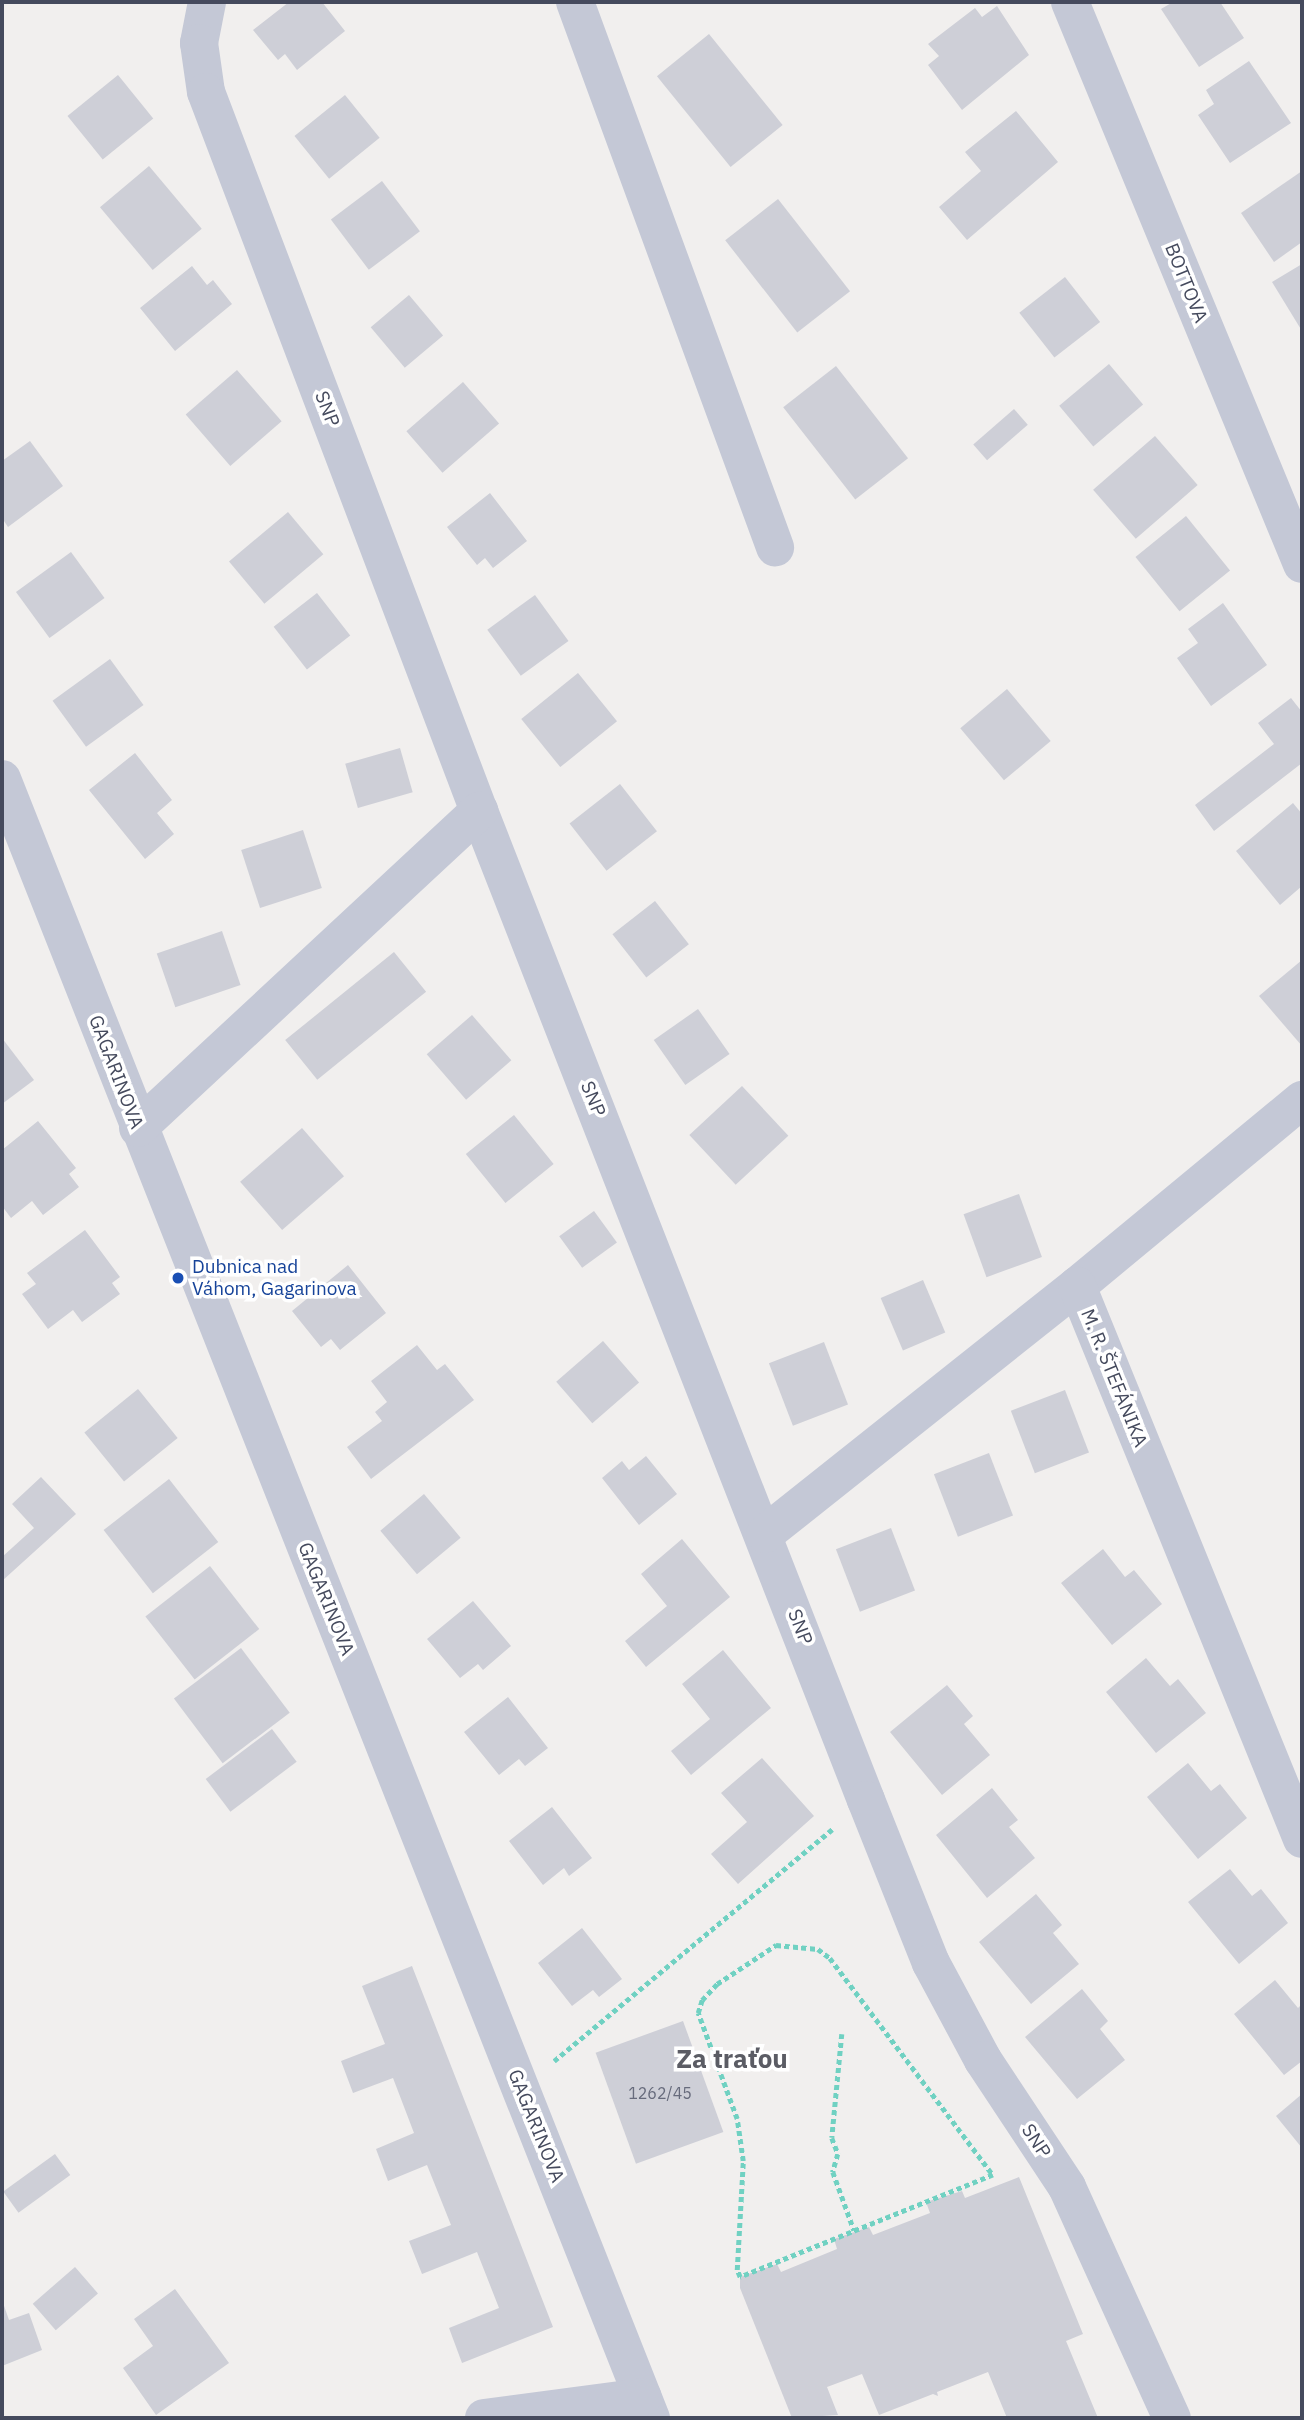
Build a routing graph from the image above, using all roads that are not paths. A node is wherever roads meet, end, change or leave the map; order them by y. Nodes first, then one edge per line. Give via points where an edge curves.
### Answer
1 (207, 2) edge
2 (575, 2) edge
3 (1070, 2) edge
4 (775, 547) dead end
5 (1302, 564) edge
6 (2, 779) edge
7 (479, 811) junction
8 (1302, 1100) edge
9 (138, 1128) junction
10 (1077, 1286) junction
11 (765, 1534) junction
12 (1302, 1839) edge
13 (647, 2408) edge
14 (484, 2418) edge
15 (1172, 2418) edge

1 - 7 street, SNP via 200,43 206,92
2 - 4 street
3 - 5 street, BOTTOVA
6 - 9 street, GAGARINOVA
7 - 9 street
7 - 11 street, SNP
8 - 10 street
9 - 13 street, GAGARINOVA
10 - 11 street, M. R. ŠTEFÁNIKA
10 - 12 street, M. R. ŠTEFÁNIKA
11 - 15 street, SNP via 931,1963 983,2060 1067,2188
13 - 14 street

